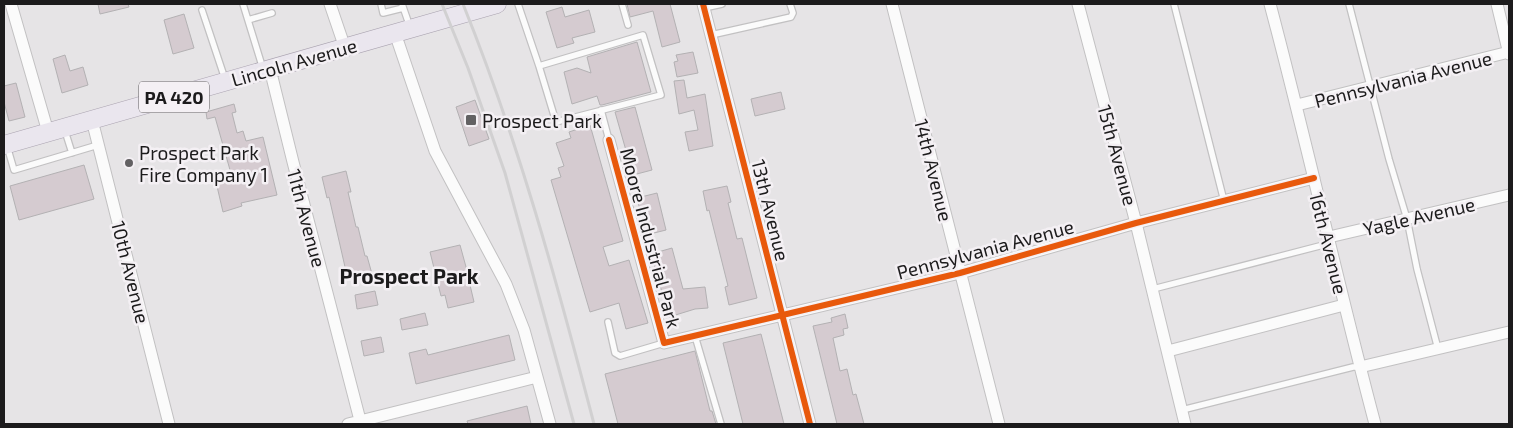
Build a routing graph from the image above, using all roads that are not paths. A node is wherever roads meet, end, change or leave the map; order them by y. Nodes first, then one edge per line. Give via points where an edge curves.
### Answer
1 (10, 4) edge
2 (243, 4) edge
3 (330, 4) edge
4 (381, 4) edge
5 (497, 4) edge
6 (518, 4) edge
7 (622, 4) edge
8 (722, 4) edge
9 (790, 4) edge
10 (892, 4) edge
11 (1078, 4) edge
12 (1174, 4) edge
13 (1270, 4) edge
14 (1349, 4) edge
15 (1497, 4) edge
16 (402, 6) edge
17 (703, 6) edge
18 (202, 10) dead end
19 (272, 13) dead end
20 (248, 20) junction
21 (628, 25) dead end
22 (403, 31) junction
23 (711, 35) junction
24 (345, 48) junction
25 (1509, 53) edge
26 (540, 66) junction
27 (267, 70) junction
28 (225, 82) junction
29 (1370, 87) junction
30 (1297, 105) junction
31 (602, 110) junction
32 (92, 120) junction
33 (56, 130) junction
34 (609, 140) joint
35 (5, 145) edge
36 (98, 145) junction
37 (72, 153) junction
38 (1314, 178) junction
39 (1509, 194) edge
40 (1224, 201) junction
41 (1406, 219) junction
42 (1136, 223) junction
43 (1330, 240) junction
44 (960, 273) junction
45 (1153, 289) junction
46 (1344, 305) junction
47 (783, 316) junction
48 (608, 322) dead end
49 (1509, 332) edge
50 (695, 336) junction
51 (664, 343) junction
52 (1438, 349) junction
53 (1168, 350) junction
54 (1360, 367) junction
55 (537, 376) junction
56 (1182, 410) junction
57 (361, 423) edge
58 (169, 424) edge
59 (348, 424) edge
60 (550, 424) edge
61 (721, 424) edge
62 (810, 424) edge
63 (999, 424) edge
64 (1185, 424) edge
65 (1375, 424) edge

1 - 33 street
2 - 20 lane
3 - 24 street
4 - 16 lane via 383,13
5 - 22 main road, Lincoln Avenue / PA 420
6 - 26 lane
7 - 21 lane
8 - 17 lane
9 - 23 lane via 791,17
10 - 44 street, 14th Avenue
11 - 42 street, 15th Avenue
12 - 40 lane
13 - 30 street, 16th Avenue
14 - 29 lane
15 - 25 street
16 - 22 lane
17 - 23 street, 13th Avenue
18 - 28 lane
19 - 20 lane
20 - 27 lane
22 - 24 main road, Lincoln Avenue / PA 420
22 - 55 street via 435,151 506,284
23 - 47 street, 13th Avenue
24 - 27 main road, Lincoln Avenue / PA 420
25 - 29 street, Pennsylvania Avenue
26 - 31 lane via 556,122
26 - 31 lane via 643,35 661,96
27 - 28 main road, Lincoln Avenue / PA 420
27 - 57 street, 11th Avenue
28 - 32 main road, Lincoln Avenue / PA 420
29 - 30 street, Pennsylvania Avenue
29 - 41 lane
30 - 38 street, 16th Avenue
31 - 34 lane
32 - 33 main road, Lincoln Avenue / PA 420
32 - 36 street, 10th Avenue
33 - 35 main road, Lincoln Avenue / PA 420
33 - 37 lane
34 - 51 street, Moore Industrial Park
35 - 37 lane via 14,170
36 - 37 lane
36 - 58 street, 10th Avenue
38 - 40 street, Pennsylvania Avenue
38 - 43 street, 16th Avenue
39 - 41 street, Yagle Avenue
40 - 42 street, Pennsylvania Avenue
41 - 43 street, Yagle Avenue
41 - 52 lane
42 - 44 street, Pennsylvania Avenue
42 - 45 street, 15th Avenue
43 - 45 lane
43 - 46 street, 16th Avenue
44 - 47 street, Pennsylvania Avenue
44 - 63 street, 14th Avenue
45 - 53 street, 15th Avenue
46 - 53 street
46 - 54 street, 16th Avenue
47 - 50 street, Pennsylvania Avenue
47 - 62 street, 13th Avenue
48 - 51 lane via 615,353 620,356
49 - 52 street
50 - 51 street, Pennsylvania Avenue
50 - 61 lane
52 - 54 street
53 - 56 street, 15th Avenue
54 - 56 lane
54 - 65 street, 16th Avenue
55 - 57 street
55 - 60 street
56 - 64 street, 15th Avenue
57 - 59 street

